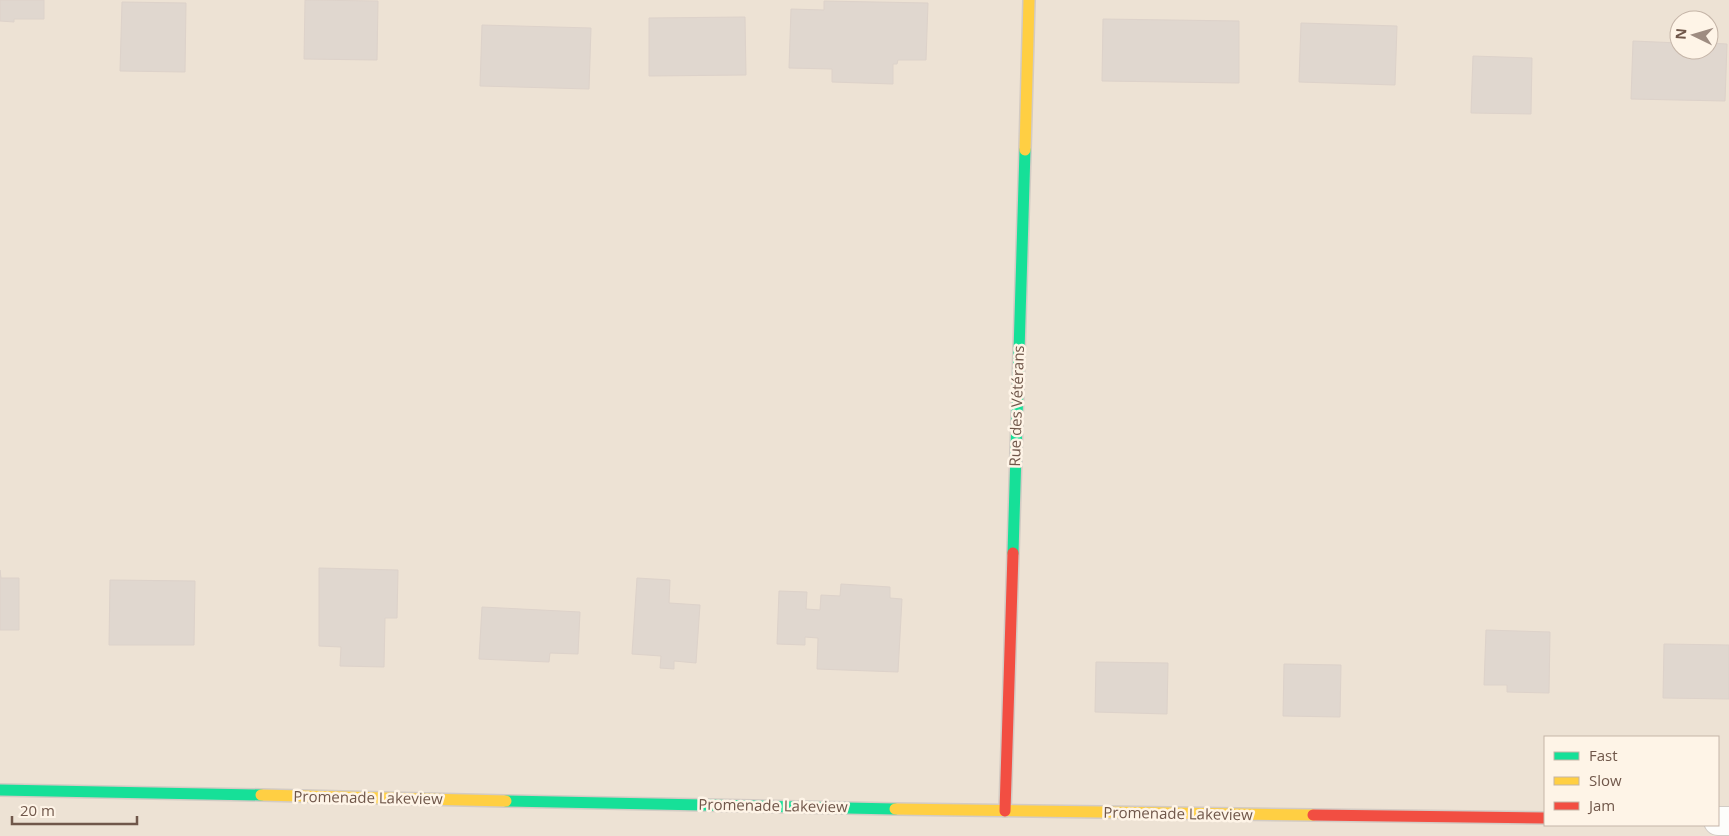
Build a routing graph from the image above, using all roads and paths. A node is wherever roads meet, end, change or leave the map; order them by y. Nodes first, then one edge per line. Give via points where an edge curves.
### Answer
1 (1029, 0) edge
2 (0, 790) edge
3 (1005, 811) junction
4 (1544, 818) edge

1 - 3 street, Rue des Vétérans
2 - 3 street, Promenade Lakeview
3 - 4 street, Promenade Lakeview

